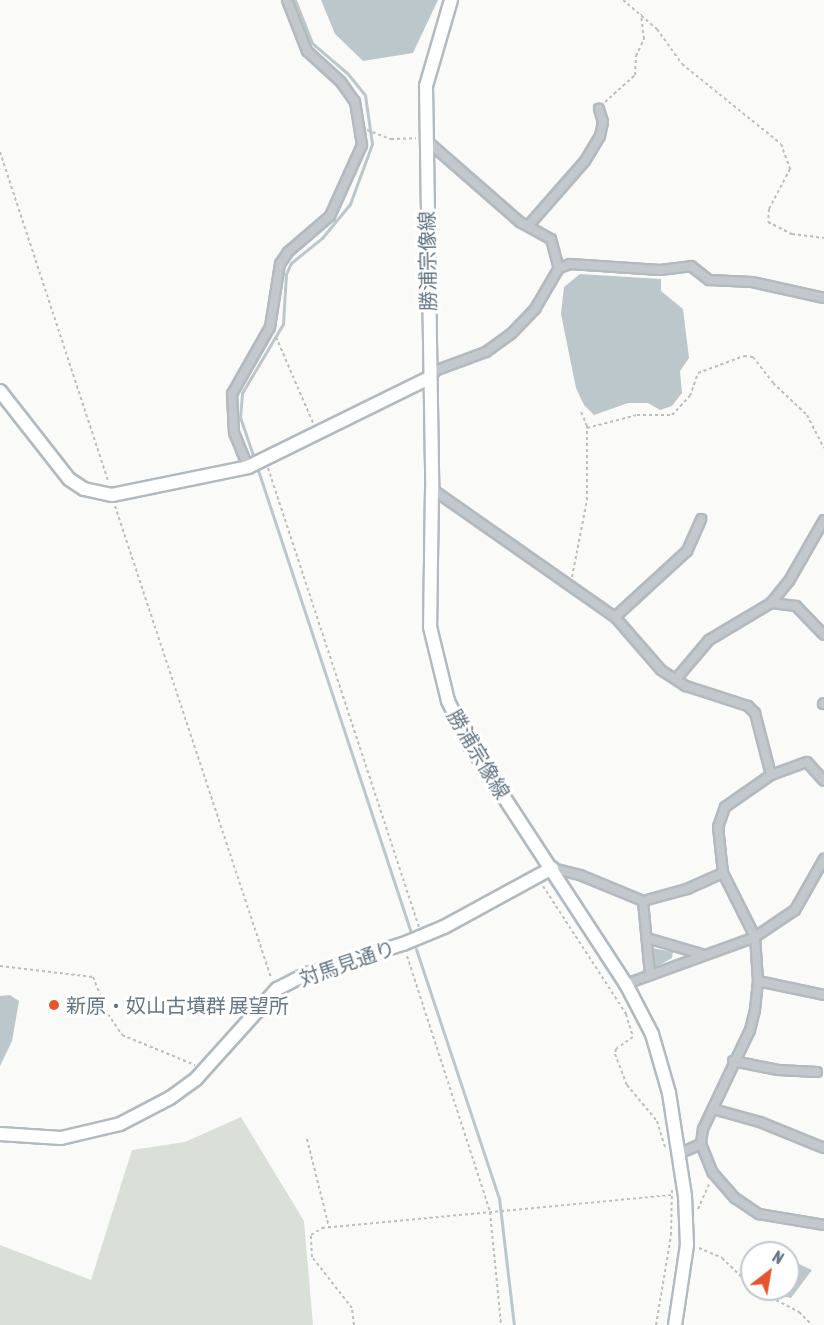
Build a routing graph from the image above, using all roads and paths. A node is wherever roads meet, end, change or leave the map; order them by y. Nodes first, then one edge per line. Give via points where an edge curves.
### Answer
1 (287, 0) edge
2 (451, 0) edge
3 (623, 0) edge
4 (640, 14) junction
5 (599, 109) joint
6 (362, 130) junction
7 (426, 140) junction
8 (0, 152) edge
9 (528, 226) junction
10 (824, 238) edge
11 (559, 268) junction
12 (824, 298) edge
13 (270, 327) junction
14 (429, 378) junction
15 (0, 391) edge
16 (581, 412) dead end
17 (587, 428) junction
18 (318, 434) junction
19 (824, 448) edge
20 (257, 463) junction
21 (432, 489) junction
22 (112, 495) junction
23 (701, 519) dead end
24 (824, 520) edge
25 (569, 582) junction
26 (771, 603) junction
27 (615, 617) junction
28 (824, 635) edge
29 (676, 678) junction
30 (771, 776) junction
31 (824, 781) edge
32 (824, 859) edge
33 (552, 868) junction
34 (723, 873) junction
35 (534, 879) junction
36 (643, 901) junction
37 (422, 936) junction
38 (755, 937) junction
39 (647, 938) junction
40 (404, 944) junction
41 (703, 954) junction
42 (0, 966) edge
43 (650, 975) junction
44 (758, 981) junction
45 (626, 984) junction
46 (277, 989) junction
47 (824, 995) edge
48 (734, 1061) junction
49 (206, 1068) junction
50 (817, 1072) dead end
51 (713, 1109) junction
52 (0, 1134) edge
53 (307, 1138) dead end
54 (701, 1144) junction
55 (824, 1148) edge
56 (666, 1152) dead end
57 (679, 1154) junction
58 (713, 1173) junction
59 (671, 1185) dead end
60 (672, 1195) junction
61 (490, 1212) junction
62 (687, 1216) junction
63 (824, 1225) edge
64 (329, 1227) junction
65 (687, 1245) junction
66 (740, 1275) edge
67 (778, 1301) edge
68 (354, 1325) edge
69 (501, 1325) edge
70 (656, 1325) edge
71 (675, 1325) edge
72 (812, 1325) edge

1 - 6 street via 307,51 350,93
2 - 7 main road, 勝浦宗像線 via 426,86
3 - 4 path
4 - 5 path via 644,39 636,56 635,75
4 - 10 path via 657,29 682,64 781,144 790,169 769,209 768,222 792,234
5 - 9 street via 603,122 600,136 585,162
6 - 7 path via 374,129 391,139
6 - 13 street via 359,156 342,197 330,216 288,252 280,264
7 - 9 street
7 - 14 main road, 勝浦宗像線
8 - 22 path
9 - 11 street via 551,239
11 - 12 street via 583,263 636,270 691,266 709,280 752,282
11 - 14 street via 522,325 486,352 436,370
13 - 18 path
13 - 20 street via 232,394 234,433
14 - 18 main road
14 - 21 main road, 勝浦宗像線
15 - 22 main road via 69,479 84,489
16 - 17 path
17 - 19 path via 637,415 672,415 690,396 698,374 706,368 753,357 773,383 807,415
17 - 25 path via 585,526 575,573
18 - 20 main road
20 - 22 main road
20 - 37 path
21 - 25 street
21 - 33 main road, 勝浦宗像線 via 430,627 445,691 470,745
22 - 46 path
23 - 27 street via 687,551
24 - 26 street via 789,581
25 - 27 street
26 - 28 street via 796,606
26 - 29 street via 709,640
27 - 29 street via 646,656
29 - 30 street via 686,686 748,706 755,713
30 - 31 street via 807,762
30 - 34 street via 725,807 720,817
32 - 38 street via 795,910
33 - 35 main road, 対馬見通り
33 - 36 street
33 - 45 main road, 勝浦宗像線
34 - 36 street via 687,889
34 - 38 street
35 - 37 main road, 対馬見通り
35 - 56 path via 550,890 626,1014 633,1037 616,1048 615,1054 627,1085 657,1121
36 - 39 street
37 - 40 main road, 対馬見通り
38 - 41 street
38 - 44 street
39 - 41 street
39 - 43 street
40 - 46 main road, 対馬見通り via 306,974
40 - 61 path
41 - 43 street
42 - 49 path via 93,977 108,1014 122,1035
43 - 45 street
44 - 47 street
44 - 48 street via 750,1030
45 - 57 main road, 勝浦宗像線 via 644,1015 661,1059
46 - 49 main road, 対馬見通り
48 - 50 street via 778,1070
48 - 51 street
49 - 52 main road, 対馬見通り via 170,1098 120,1124 89,1134 61,1138
51 - 54 street
51 - 55 street via 760,1122
53 - 64 path
54 - 57 street
54 - 58 street
57 - 62 main road, 勝浦宗像線
58 - 62 path via 705,1197
58 - 63 street via 735,1198 759,1214
59 - 60 path
60 - 61 path
60 - 70 path via 671,1235
61 - 64 path
61 - 69 path
62 - 65 main road, 勝浦宗像線
64 - 68 path via 311,1235 310,1249 318,1266 352,1308
65 - 66 path via 722,1258
65 - 71 main road, 勝浦宗像線
67 - 72 path via 799,1312

